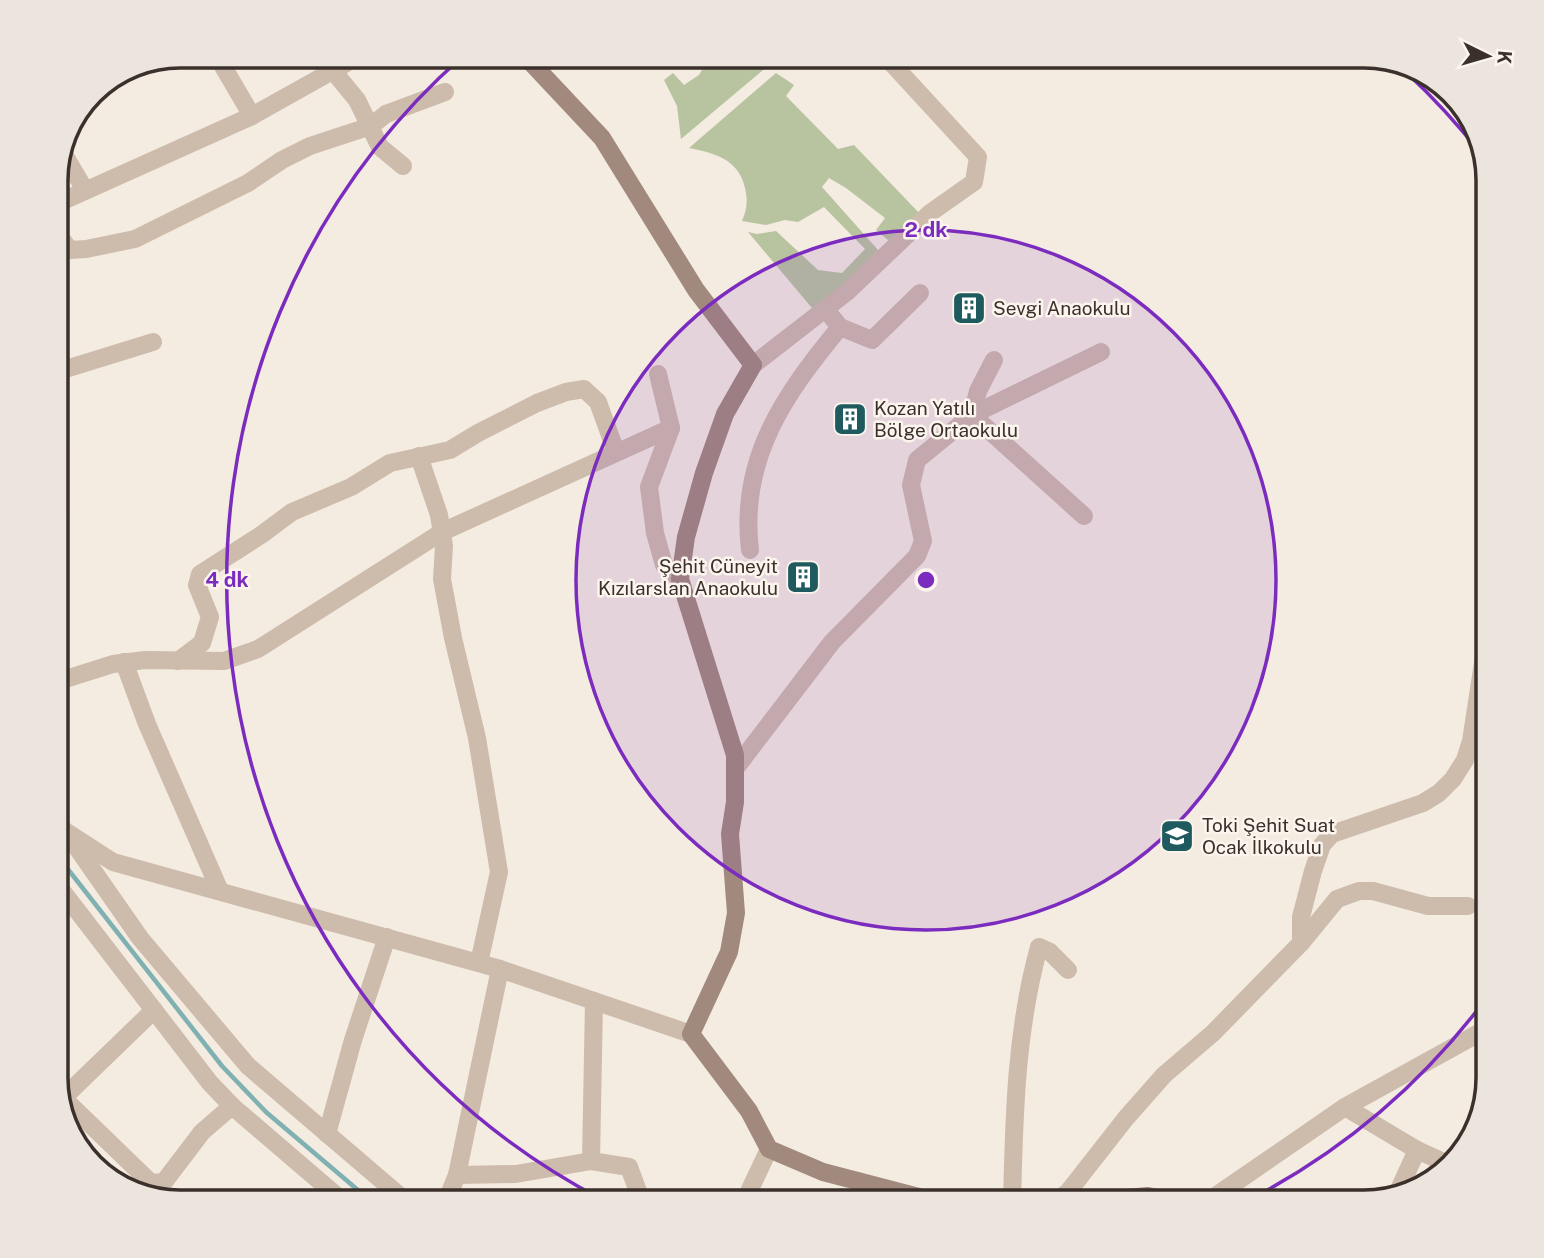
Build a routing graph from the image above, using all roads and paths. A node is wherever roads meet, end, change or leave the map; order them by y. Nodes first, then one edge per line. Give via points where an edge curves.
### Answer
1 (224, 68) edge
2 (340, 68) edge
3 (537, 68) edge
4 (895, 68) edge
5 (334, 72) junction
6 (445, 92) dead end
7 (252, 116) junction
8 (371, 125) junction
9 (70, 164) edge
10 (403, 166) dead end
11 (85, 190) junction
12 (68, 199) edge
13 (68, 247) edge
14 (920, 293) dead end
15 (826, 310) junction
16 (840, 327) junction
17 (153, 342) dead end
18 (1101, 352) dead end
19 (994, 360) dead end
20 (753, 365) junction
21 (68, 368) edge
22 (658, 374) dead end
23 (972, 415) junction
24 (671, 428) junction
25 (616, 452) junction
26 (419, 456) junction
27 (1084, 516) dead end
28 (442, 532) junction
29 (750, 550) dead end
30 (680, 579) junction
31 (178, 661) junction
32 (124, 662) junction
33 (68, 678) edge
34 (1476, 708) edge
35 (735, 769) junction
36 (68, 831) edge
37 (68, 837) edge
38 (220, 891) junction
39 (68, 899) edge
40 (1468, 906) dead end
41 (387, 937) junction
42 (1301, 943) junction
43 (479, 963) junction
44 (500, 969) junction
45 (1069, 970) dead end
46 (594, 1001) junction
47 (154, 1010) junction
48 (691, 1034) junction
49 (1476, 1038) edge
50 (69, 1089) edge
51 (232, 1106) junction
52 (72, 1107) edge
53 (1345, 1107) junction
54 (327, 1134) junction
55 (769, 1149) junction
56 (1417, 1150) junction
57 (1439, 1160) edge
58 (591, 1161) junction
59 (457, 1175) junction
60 (1402, 1183) edge
61 (330, 1190) edge
62 (393, 1190) edge
63 (451, 1190) edge
64 (638, 1190) edge
65 (750, 1190) edge
66 (892, 1190) edge
67 (1012, 1190) edge
68 (1070, 1190) edge
69 (1224, 1190) edge

1 - 7 street
2 - 5 street
3 - 20 street via 602,138 685,274
4 - 15 street via 978,157 974,182 929,213
5 - 7 street
5 - 8 street
6 - 8 street via 386,114
7 - 11 street
8 - 10 street via 380,147
8 - 13 street via 310,146 248,183 135,239 86,249
9 - 11 street
11 - 12 street
14 - 16 street via 872,340
15 - 16 street
15 - 20 street
16 - 29 street via 798,379 759,454 751,487
17 - 21 street
18 - 23 street
19 - 23 street
20 - 30 street via 725,414 704,473
22 - 24 street
23 - 27 street
23 - 35 street via 917,460 911,485 923,541 917,556 832,642
24 - 25 street
24 - 30 street via 649,487 664,565
25 - 26 street via 598,402 584,389 537,403 450,450
25 - 28 street
26 - 28 street
26 - 31 street via 390,463 351,487 292,512 200,574 197,585 210,617 202,643
28 - 31 street via 258,649 224,661
28 - 43 street via 442,579 477,738 499,872
30 - 35 street via 735,755
31 - 32 street
32 - 33 street
32 - 38 street
34 - 42 street via 1465,760 1439,793 1423,803 1332,834 1322,845 1301,917
35 - 48 street via 730,834 736,913 729,952
36 - 38 street via 113,862
37 - 54 street via 140,938 248,1066
38 - 41 street
39 - 47 street
40 - 42 street via 1428,906 1359,891 1337,899
41 - 43 street
41 - 54 street
42 - 68 street via 1213,1032 1164,1074
43 - 44 street
44 - 46 street
44 - 59 street
45 - 67 street via 1039,947 1014,1091
46 - 48 street
46 - 58 street
47 - 50 street
47 - 51 street
48 - 55 street via 749,1111
49 - 53 street
51 - 52 street via 202,1132 164,1182 150,1183
51 - 61 street
53 - 56 street
53 - 69 street
54 - 62 street
55 - 65 street
55 - 66 street via 823,1172
56 - 57 street
56 - 60 street
58 - 59 street via 516,1174
58 - 64 street via 629,1167
59 - 63 street

